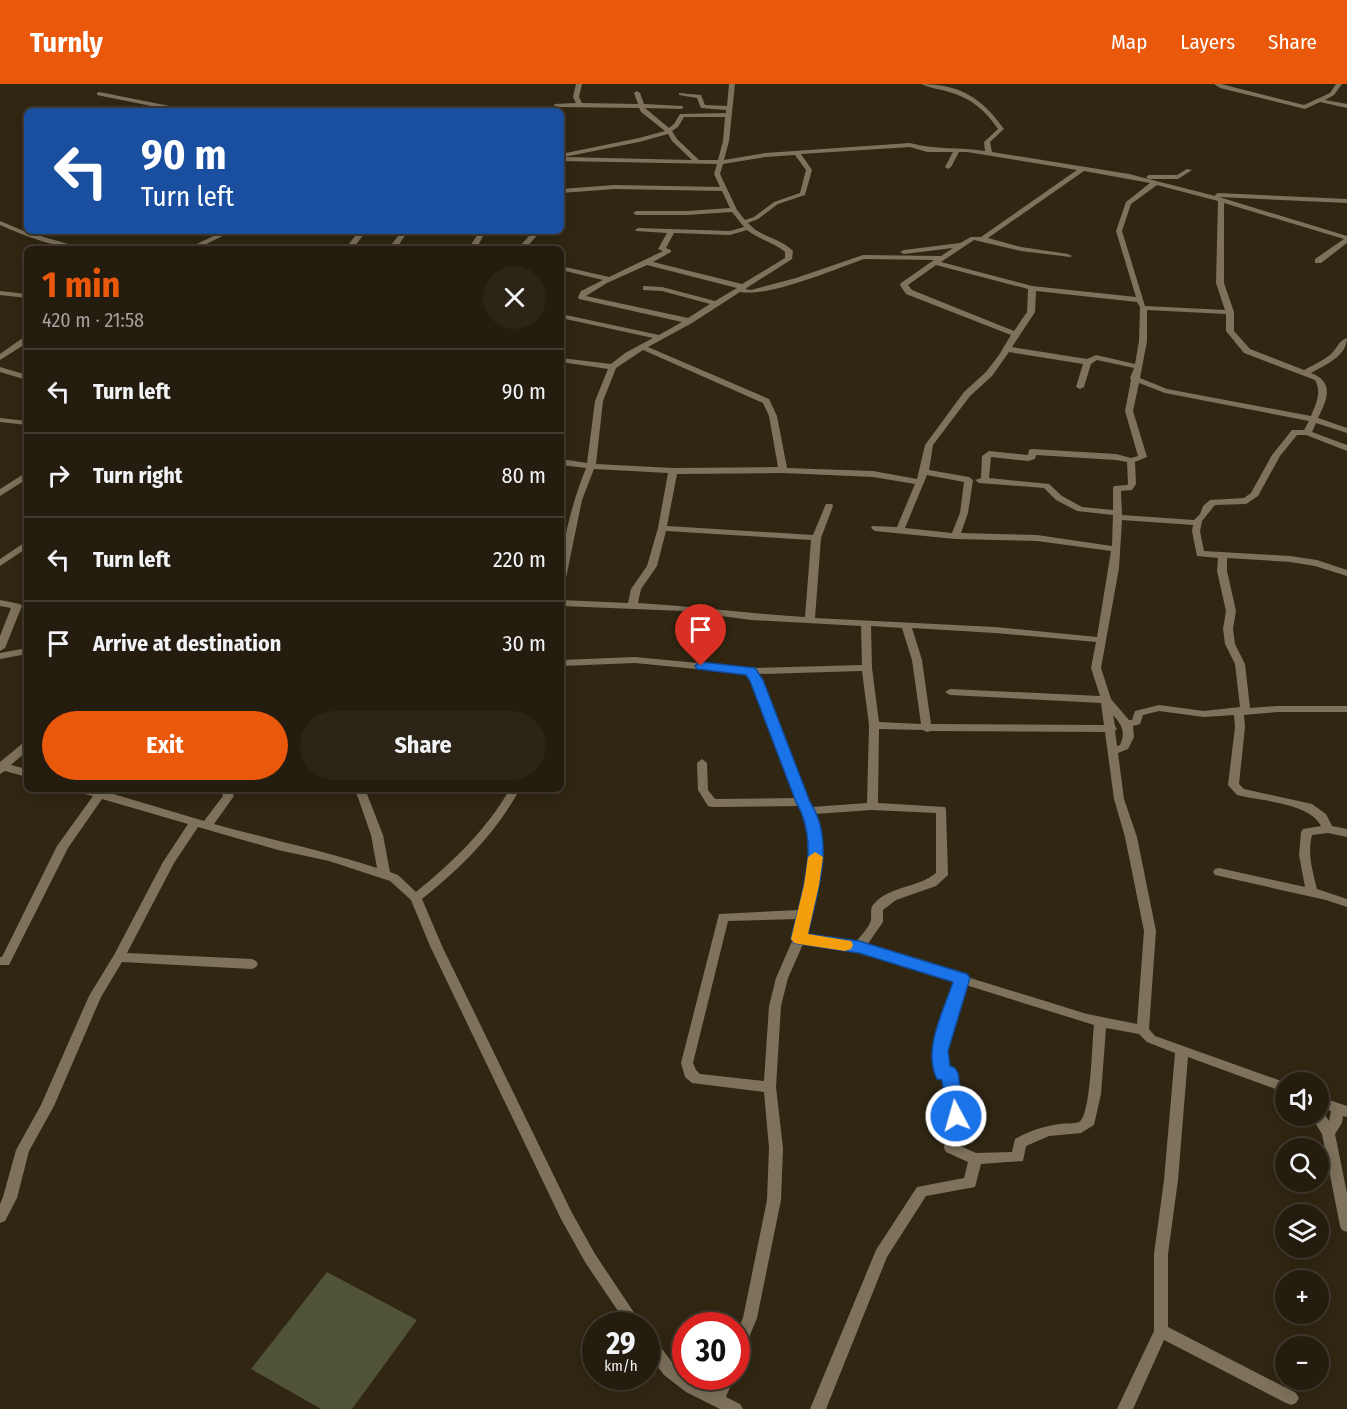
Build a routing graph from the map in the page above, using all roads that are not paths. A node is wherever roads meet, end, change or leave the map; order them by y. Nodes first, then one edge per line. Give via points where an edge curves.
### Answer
1 (579, 84) edge
2 (732, 84) edge
3 (924, 84) edge
4 (1218, 84) edge
5 (1340, 84) edge
6 (1347, 85) edge
7 (637, 93) dead end
8 (99, 94) dead end
9 (681, 94) dead end
10 (1319, 100) junction
11 (580, 105) junction
12 (642, 106) junction
13 (1347, 106) edge
14 (681, 107) dead end
15 (170, 108) edge
16 (558, 108) edge
17 (729, 112) junction
18 (669, 131) junction
19 (957, 150) junction
20 (797, 153) junction
21 (988, 154) junction
22 (564, 156) edge
23 (564, 158) edge
24 (698, 162) junction
25 (721, 162) junction
26 (948, 167) dead end
27 (1084, 168) junction
28 (1189, 170) dead end
29 (1130, 176) junction
30 (1155, 183) junction
31 (724, 189) junction
32 (564, 191) edge
33 (1205, 195) junction
34 (1221, 200) junction
35 (1347, 201) edge
36 (734, 210) junction
37 (636, 213) dead end
38 (0, 223) edge
39 (745, 226) junction
40 (638, 230) dead end
41 (672, 231) junction
42 (24, 233) edge
43 (28, 234) edge
44 (223, 234) edge
45 (361, 234) edge
46 (535, 234) edge
47 (982, 238) junction
48 (1347, 238) edge
49 (963, 244) junction
50 (71, 246) edge
51 (197, 246) edge
52 (351, 246) edge
53 (524, 246) edge
54 (1068, 256) dead end
55 (863, 257) junction
56 (944, 258) junction
57 (1318, 261) dead end
58 (648, 263) junction
59 (936, 263) junction
60 (564, 269) edge
61 (608, 279) junction
62 (646, 288) dead end
63 (1032, 288) junction
64 (742, 289) junction
65 (0, 293) edge
66 (24, 296) edge
67 (717, 304) junction
68 (1142, 304) junction
69 (1230, 312) junction
70 (564, 317) edge
71 (689, 321) junction
72 (1015, 334) junction
73 (660, 337) junction
74 (1347, 340) edge
75 (24, 341) edge
76 (642, 347) junction
77 (1007, 349) junction
78 (0, 358) edge
79 (565, 360) edge
80 (1088, 362) junction
81 (613, 367) junction
82 (1139, 367) junction
83 (0, 369) edge
84 (1305, 372) junction
85 (24, 377) edge
86 (1134, 378) junction
87 (1080, 387) dead end
88 (1313, 419) junction
89 (0, 420) edge
90 (24, 423) edge
91 (1347, 431) edge
92 (1307, 433) junction
93 (1347, 448) edge
94 (1131, 461) junction
95 (564, 462) edge
96 (591, 466) junction
97 (783, 470) junction
98 (673, 471) junction
99 (924, 472) junction
100 (24, 477) edge
101 (969, 480) junction
102 (985, 480) junction
103 (920, 482) junction
104 (0, 493) edge
105 (829, 506) dead end
106 (1118, 515) junction
107 (1197, 523) junction
108 (662, 528) junction
109 (875, 528) dead end
110 (902, 530) junction
111 (955, 536) junction
112 (816, 538) junction
113 (24, 546) edge
114 (1114, 549) junction
115 (1223, 555) junction
116 (0, 563) edge
117 (564, 564) edge
118 (1347, 573) edge
119 (0, 603) edge
120 (564, 603) edge
121 (22, 606) edge
122 (632, 607) junction
123 (810, 618) junction
124 (866, 622) junction
125 (906, 627) junction
126 (1101, 640) junction
127 (0, 648) edge
128 (24, 652) edge
129 (0, 656) edge
130 (564, 663) edge
131 (867, 668) junction
132 (750, 671) junction
133 (950, 692) dead end
134 (1106, 700) junction
135 (1347, 709) edge
136 (1242, 710) junction
137 (1127, 724) junction
138 (874, 725) junction
139 (927, 729) junction
140 (1112, 729) junction
141 (24, 748) edge
142 (1113, 752) junction
143 (702, 763) dead end
144 (1, 767) edge
145 (24, 772) edge
146 (92, 792) edge
147 (226, 792) edge
148 (361, 792) edge
149 (513, 792) edge
150 (100, 794) junction
151 (872, 806) junction
152 (806, 807) junction
153 (200, 824) junction
154 (1328, 829) junction
155 (1347, 833) edge
156 (1219, 872) dead end
157 (384, 873) junction
158 (1312, 893) junction
159 (416, 898) junction
160 (1347, 903) edge
161 (805, 914) junction
162 (799, 939) junction
163 (859, 947) junction
164 (119, 957) junction
165 (0, 962) edge
166 (252, 964) dead end
167 (962, 978) junction
168 (1100, 1022) junction
169 (1143, 1030) junction
170 (1182, 1049) junction
171 (1275, 1084) edge
172 (771, 1087) junction
173 (1342, 1110) edge
174 (1324, 1126) edge
175 (1328, 1133) junction
176 (975, 1159) junction
177 (0, 1218) edge
178 (1347, 1226) edge
179 (627, 1312) edge
180 (750, 1318) edge
181 (1161, 1331) junction
182 (660, 1358) edge
183 (721, 1390) edge
184 (1291, 1398) dead end
185 (717, 1400) junction
186 (735, 1409) edge
187 (818, 1409) edge
188 (1125, 1409) edge

1 - 11 street via 576,97
2 - 17 street
3 - 21 street via 967,93 989,110 1001,129 987,142
4 - 10 street via 1305,107
5 - 6 street
5 - 10 street via 1332,94
7 - 12 street
8 - 15 street
9 - 17 street via 699,96 703,107
10 - 13 street
11 - 12 street
11 - 16 street via 556,105
12 - 14 street
12 - 18 street
17 - 18 street via 682,115 677,126
17 - 25 street
18 - 22 street via 636,141 577,150
18 - 24 street
19 - 20 street via 927,150 910,145
19 - 21 street
19 - 26 street
20 - 25 street
20 - 39 street via 809,170 803,194 776,203
21 - 27 street
23 - 24 street
24 - 25 street
25 - 31 street via 717,172
27 - 29 street
27 - 47 street
28 - 29 street via 1179,177
29 - 30 street
30 - 33 street
30 - 68 street via 1128,203 1119,231
31 - 32 street via 615,187
31 - 36 street
33 - 34 street
33 - 35 street
34 - 48 street
34 - 69 street via 1220,283
36 - 37 street
36 - 39 street
38 - 42 street
39 - 41 street via 730,233
39 - 64 street via 781,244 790,255
40 - 41 street
41 - 58 street via 662,249 669,251
43 - 50 street
44 - 51 street
45 - 52 street
46 - 53 street
47 - 49 street
47 - 54 street
48 - 57 street
49 - 55 street
49 - 56 street
55 - 56 street
55 - 64 street via 799,280 751,292
56 - 59 street
58 - 61 street
58 - 64 street
59 - 63 street
59 - 72 street via 904,285 906,291
60 - 61 street
61 - 71 street via 582,297
62 - 67 street
63 - 68 street
63 - 72 street via 1031,312
64 - 67 street
65 - 66 street
67 - 71 street
68 - 69 street
68 - 82 street
69 - 84 street via 1230,331 1244,349
70 - 73 street
71 - 73 street
72 - 77 street
73 - 76 street
74 - 84 street via 1334,356
75 - 78 street
76 - 81 street
76 - 97 street via 766,401 774,416
77 - 80 street
77 - 99 street via 929,445
79 - 81 street
80 - 82 street via 1096,357
80 - 87 street
81 - 96 street via 599,401
82 - 86 street
83 - 85 street
84 - 88 street via 1323,383
86 - 88 street via 1165,391
86 - 94 street via 1129,411 1143,457
88 - 91 street
88 - 92 street
89 - 90 street
92 - 93 street
92 - 107 street via 1295,432 1276,454 1255,494 1246,501 1213,502
94 - 102 street via 1042,452 1032,452 1028,458 989,454
94 - 106 street via 1132,484 1129,488 1117,488
95 - 96 street
96 - 98 street
96 - 117 street via 578,500
97 - 98 street
97 - 103 street via 873,474
98 - 108 street
99 - 101 street
99 - 103 street
100 - 104 street
101 - 102 street
101 - 111 street via 964,513
102 - 106 street via 1046,486 1080,510
103 - 110 street
105 - 112 street
106 - 107 street
106 - 114 street
107 - 115 street via 1200,554
108 - 112 street
108 - 122 street via 652,566 636,589
109 - 110 street
110 - 111 street
111 - 114 street via 1028,537
112 - 123 street
113 - 116 street
114 - 126 street
115 - 118 street via 1290,559
115 - 136 street via 1222,571 1231,611 1228,629 1230,645 1240,664
119 - 121 street
120 - 122 street
121 - 127 street
122 - 123 street
123 - 124 street
124 - 125 street
124 - 131 street
125 - 126 street
125 - 139 street via 917,660
126 - 134 street via 1096,668
128 - 129 street
130 - 132 street via 635,660
131 - 132 street
131 - 138 street
132 - 152 street via 757,680
133 - 134 street
134 - 137 street
134 - 140 street
135 - 136 street
136 - 137 street via 1204,714 1151,709 1139,713 1136,722
136 - 154 street via 1233,785 1241,792 1308,807 1322,816
137 - 142 street via 1129,737 1124,747
138 - 139 street
138 - 151 street
139 - 140 street
140 - 142 street
141 - 144 street
142 - 169 street via 1119,799 1150,931
143 - 152 street via 703,790 712,803
144 - 145 street
146 - 150 street
147 - 153 street via 229,796
148 - 157 street via 377,834
149 - 159 street via 456,868
150 - 153 street
150 - 165 street via 63,846 5,962
151 - 152 street
151 - 163 street via 941,810 942,875 932,883 892,897 877,908 877,922
152 - 161 street via 816,836
153 - 157 street
153 - 164 street via 169,862
154 - 155 street
154 - 158 street via 1308,832 1305,839
156 - 158 street
157 - 159 street
158 - 160 street
159 - 179 street via 566,1215
161 - 162 street
161 - 172 street via 723,917 687,1063 697,1079
162 - 163 street
162 - 172 street via 775,1006
163 - 167 street
164 - 166 street
164 - 177 street via 95,996 47,1106 23,1150 10,1198
167 - 168 street
167 - 176 street via 939,1051 943,1074 949,1073 954,1093 956,1116 951,1148
168 - 169 street
168 - 176 street via 1089,1121 1081,1128 1065,1127 1026,1139 1020,1143 1018,1157
169 - 170 street via 1151,1039
170 - 171 street
170 - 181 street via 1161,1254
172 - 180 street via 776,1148 774,1200
173 - 175 street
174 - 175 street
175 - 178 street
176 - 187 street via 970,1183 922,1191 907,1211 881,1254
181 - 184 street
181 - 188 street
182 - 185 street via 691,1387
183 - 185 street
185 - 186 street

